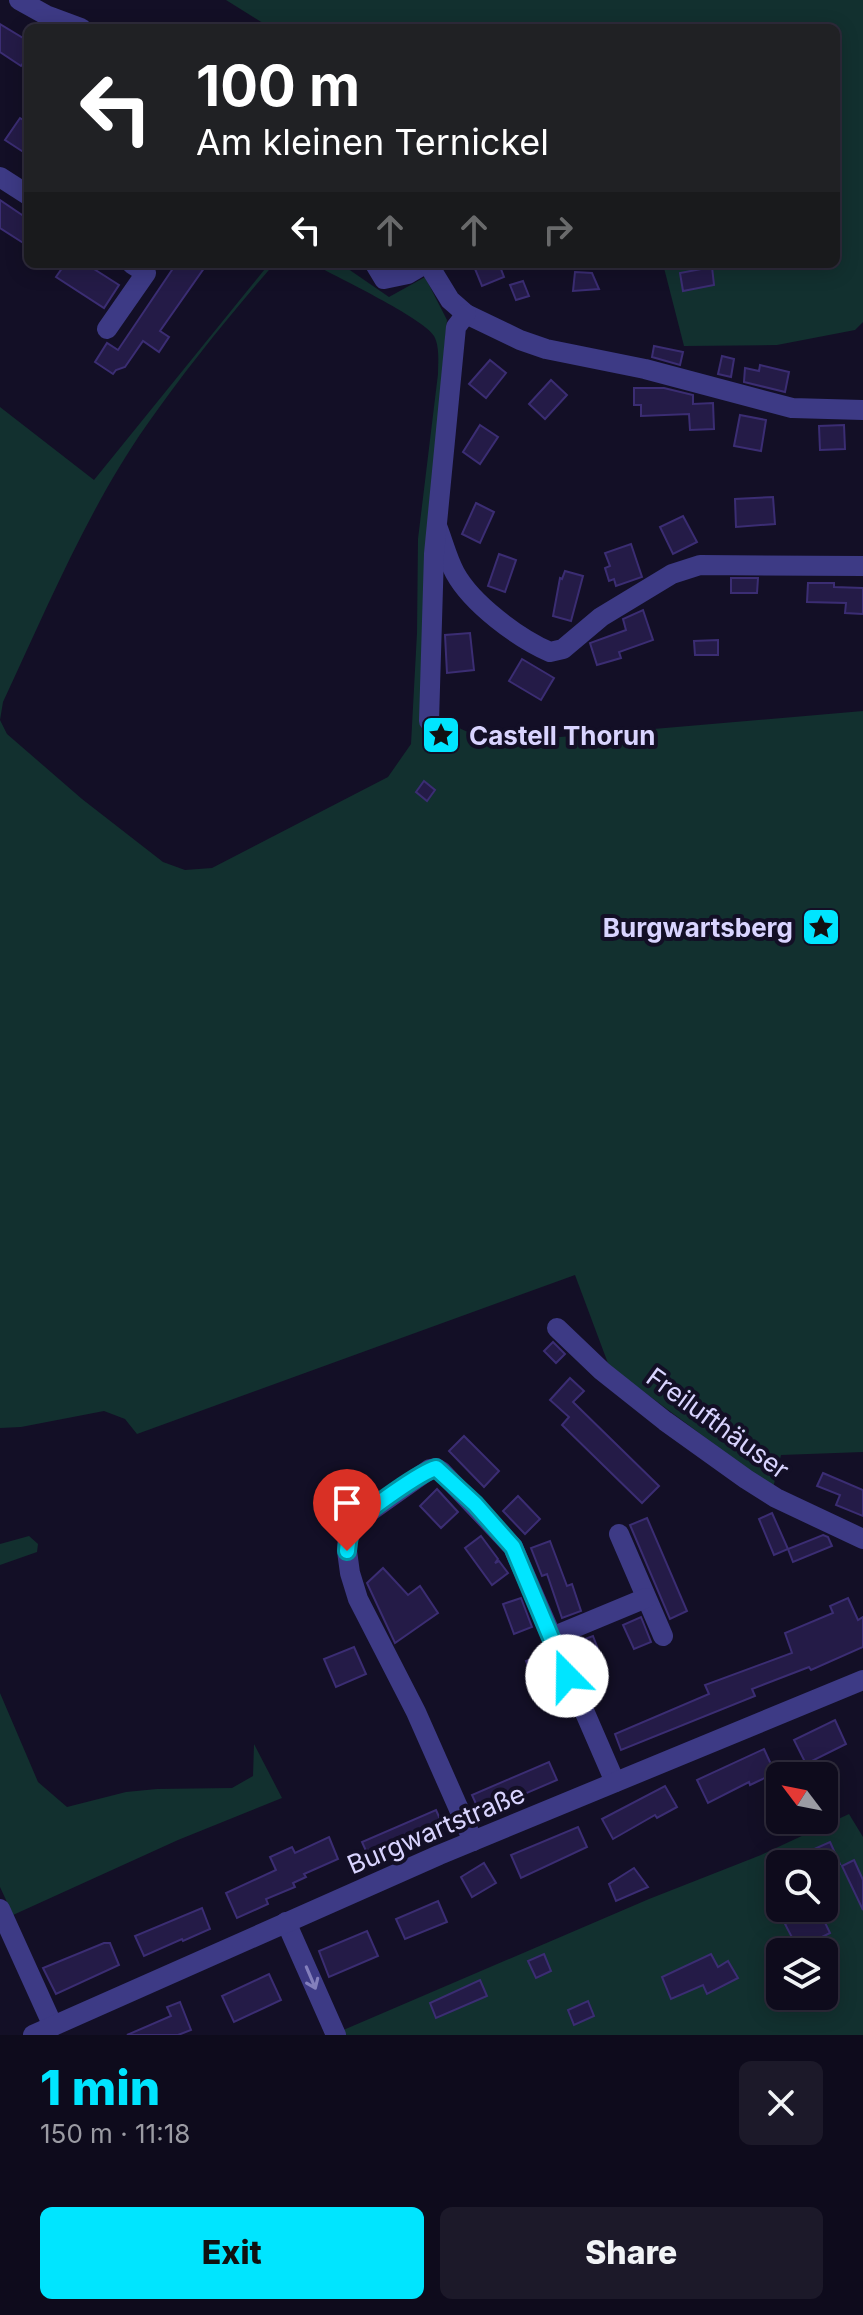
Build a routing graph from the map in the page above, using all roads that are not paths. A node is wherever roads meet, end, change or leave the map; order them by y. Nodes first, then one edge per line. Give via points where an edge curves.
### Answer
1 (19, 0) edge
2 (70, 24) edge
3 (0, 177) edge
4 (24, 192) edge
5 (142, 268) edge
6 (377, 268) edge
7 (419, 268) edge
8 (430, 268) edge
9 (466, 314) junction
10 (107, 329) dead end
11 (863, 410) edge
12 (437, 526) junction
13 (863, 566) edge
14 (429, 721) dead end
15 (557, 1328) dead end
16 (619, 1534) dead end
17 (863, 1539) edge
18 (646, 1598) junction
19 (663, 1636) dead end
20 (552, 1637) junction
21 (863, 1680) edge
22 (615, 1782) junction
23 (473, 1841) junction
24 (0, 1909) edge
25 (286, 1922) junction
26 (53, 2026) junction
27 (33, 2035) edge
28 (336, 2035) edge

1 - 2 street
3 - 4 street
5 - 10 street
6 - 7 street via 384,279
8 - 9 street
9 - 11 street via 546,349 792,408
9 - 12 street via 456,327
12 - 13 street via 456,574 480,603 550,652 563,649 601,617 672,574 700,565
12 - 14 street
15 - 17 street, Freilufthäuser via 602,1371 746,1479
16 - 18 street
18 - 19 street
18 - 20 street
20 - 22 street
20 - 23 street via 513,1547 436,1468 358,1520 348,1535 358,1599
21 - 22 street, Burgwartstraße
22 - 23 street, Burgwartstraße
23 - 25 street, Burgwartstraße
24 - 26 street
25 - 26 street, Burgwartstraße
25 -> 28 street
26 - 27 street, Burgwartstraße

